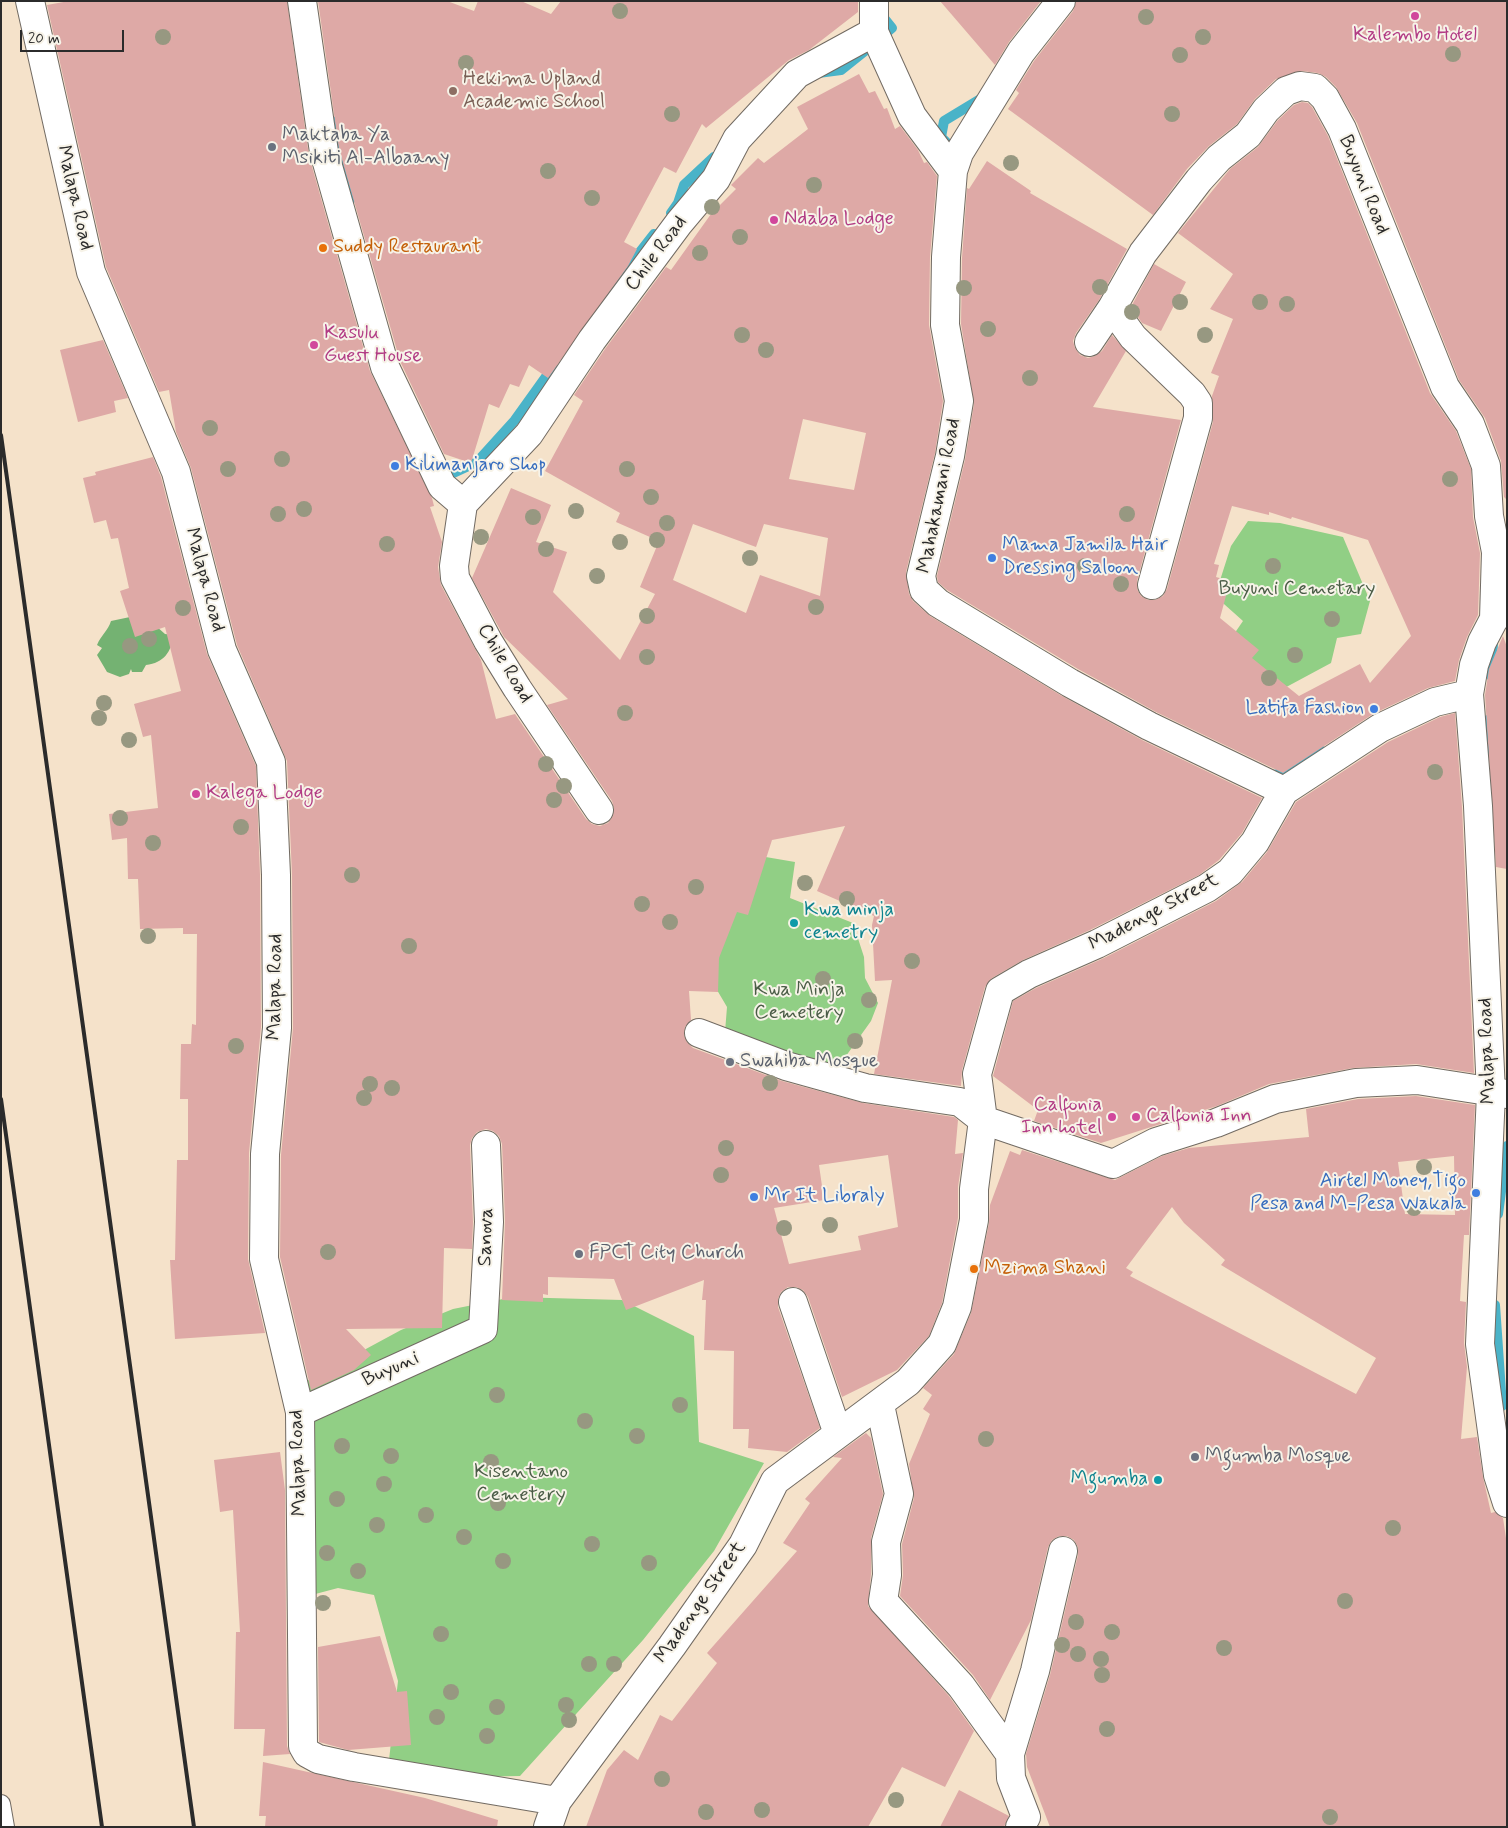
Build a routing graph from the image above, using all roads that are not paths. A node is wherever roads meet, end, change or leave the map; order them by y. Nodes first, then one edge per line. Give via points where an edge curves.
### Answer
1 (30, 1) edge
2 (302, 1) edge
3 (874, 1) edge
4 (1061, 1) edge
5 (874, 32) junction
6 (953, 171) junction
7 (1112, 308) junction
8 (1089, 342) dead end
9 (463, 504) junction
10 (1152, 585) dead end
11 (1500, 614) edge
12 (1469, 694) junction
13 (1284, 791) junction
14 (599, 810) dead end
15 (699, 1033) dead end
16 (1499, 1093) edge
17 (983, 1120) junction
18 (486, 1144) dead end
19 (793, 1302) dead end
20 (483, 1329) joint
21 (880, 1405) junction
22 (300, 1412) junction
23 (838, 1434) junction
24 (1507, 1503) edge
25 (1063, 1551) dead end
26 (1010, 1754) junction
27 (557, 1801) junction
28 (1, 1804) edge
29 (1026, 1824) edge
30 (4, 1827) edge
31 (548, 1827) edge

1 - 22 street, Malapa Road via 91,272 176,472 222,650 270,762 276,875 277,1028 265,1154 264,1259
2 - 9 street via 324,152 386,367 442,486
3 - 5 street
4 - 6 street, Mahakamani Road via 1021,52 959,153
5 - 6 street via 912,116
5 - 9 street, Chile Road via 797,74 737,139 716,179 592,340 529,434
6 - 13 street, Mahakamani Road via 946,257 945,325 959,401 950,456 923,562 924,590 938,603 1070,683 1149,726
7 - 8 street, Buyuni Road
7 - 10 street via 1133,337 1198,403 1198,418
7 - 11 street, Buyuni Road via 1143,253 1219,158 1248,135 1266,110 1286,91 1300,86 1315,88 1325,98 1342,129 1445,387 1470,424 1486,466 1488,516 1496,552
9 - 14 street, Chile Road via 455,578 512,680
11 - 12 street, Malapa Road via 1482,642
12 - 13 street, Madenge Street via 1435,702 1380,728
12 - 16 street, Malapa Road
13 - 17 street, Madenge Street via 1255,842 1230,872 1207,888 1000,990 977,1074
15 - 17 street via 786,1066 865,1088 960,1102
16 - 17 street via 1417,1080 1356,1083 1275,1098 1216,1123 1156,1142 1113,1164
16 - 24 street, Malapa Road via 1480,1344 1498,1475
17 - 21 street, Madenge Street via 974,1189 974,1220 957,1307 942,1344 908,1382
18 - 20 street, Sanova via 489,1222
19 - 23 street
20 - 22 street, Buyuni
21 - 23 street, Madenge Street
21 - 26 street via 899,1494 886,1542 887,1575 883,1601 961,1686
22 - 27 street, Malapa Road via 303,1746 307,1753 318,1759 354,1767
23 - 27 street, Madenge Street via 775,1480 743,1545
25 - 26 street via 1035,1671
26 - 29 street via 1012,1778
27 - 31 street, Madenge Street
28 - 30 lane

